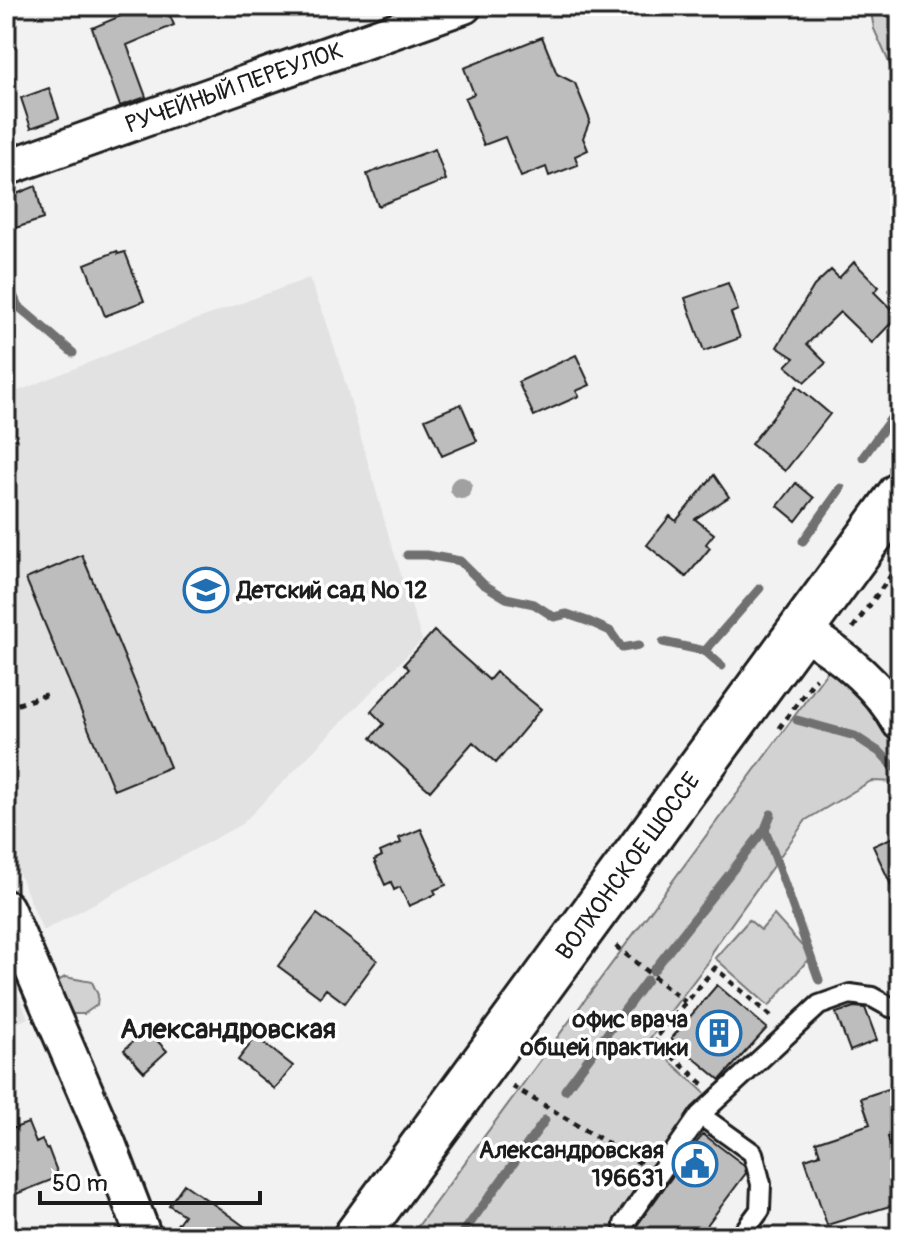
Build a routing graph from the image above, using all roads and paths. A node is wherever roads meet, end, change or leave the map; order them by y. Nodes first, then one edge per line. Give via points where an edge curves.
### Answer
1 (464, 6) edge
2 (6, 168) edge
3 (900, 495) edge
4 (801, 630) junction
5 (49, 694) dead end
6 (6, 708) edge
7 (900, 723) edge
8 (6, 908) edge
9 (616, 946) dead end
10 (685, 1002) junction
11 (900, 1009) edge
12 (788, 1031) junction
13 (512, 1086) dead end
14 (718, 1098) junction
15 (700, 1115) junction
16 (659, 1174) junction
17 (144, 1237) edge
18 (356, 1237) edge
19 (625, 1237) edge
20 (740, 1237) edge

1 - 2 street, РУЧЕЙНЫЙ ПЕРЕУЛОК
3 - 4 main road, ВОЛХОНСКОЕ ШОССЕ
4 - 7 street via 836,651 877,691
4 - 18 main road, ВОЛХОНСКОЕ ШОССЕ
5 - 6 path
8 - 17 street
9 - 10 path
10 - 12 path via 715,968
10 - 14 path via 654,1040
11 - 12 lane via 850,994 819,1005
12 - 14 lane
13 - 16 path
14 - 15 lane
15 - 16 lane
15 - 20 lane via 753,1153 761,1184 760,1210
16 - 19 lane via 624,1224

